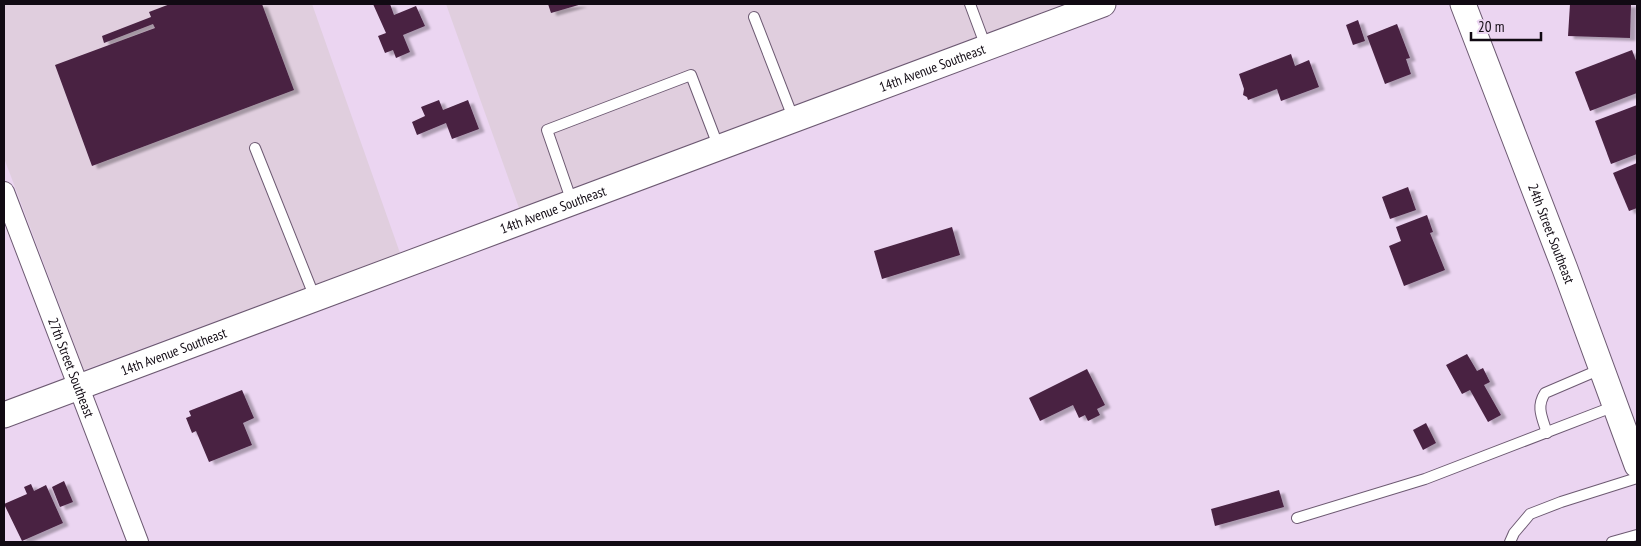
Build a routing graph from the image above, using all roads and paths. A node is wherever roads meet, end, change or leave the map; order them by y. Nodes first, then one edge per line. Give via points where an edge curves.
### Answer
1 (970, 4) edge
2 (1103, 4) edge
3 (1463, 4) edge
4 (754, 17) dead end
5 (987, 48) junction
6 (794, 120) junction
7 (255, 148) dead end
8 (719, 148) junction
9 (4, 192) edge
10 (572, 203) junction
11 (315, 299) junction
12 (1602, 369) junction
13 (77, 388) junction
14 (1616, 406) junction
15 (4, 415) edge
16 (1546, 433) junction
17 (1637, 465) edge
18 (1637, 478) edge
19 (1297, 518) dead end
20 (1637, 535) edge
21 (138, 542) edge
22 (1510, 542) edge
23 (1612, 542) edge

1 - 5 lane
2 - 5 street, 14th Avenue Southeast
3 - 12 street, 24th Street Southeast
4 - 6 lane
5 - 6 street, 14th Avenue Southeast
6 - 8 street, 14th Avenue Southeast
7 - 11 lane
8 - 10 street, 14th Avenue Southeast
8 - 10 lane via 691,75 547,130
9 - 13 street, 27th Street Southeast
10 - 11 street, 14th Avenue Southeast
11 - 13 street, 14th Avenue Southeast
12 - 14 street, 24th Street Southeast
12 - 16 lane via 1546,393 1540,401
13 - 15 street, 14th Avenue Southeast
13 - 21 street, 27th Street Southeast
14 - 16 lane
14 - 17 street, 24th Street Southeast
16 - 19 lane via 1425,479
18 - 22 lane via 1530,514
20 - 23 lane

